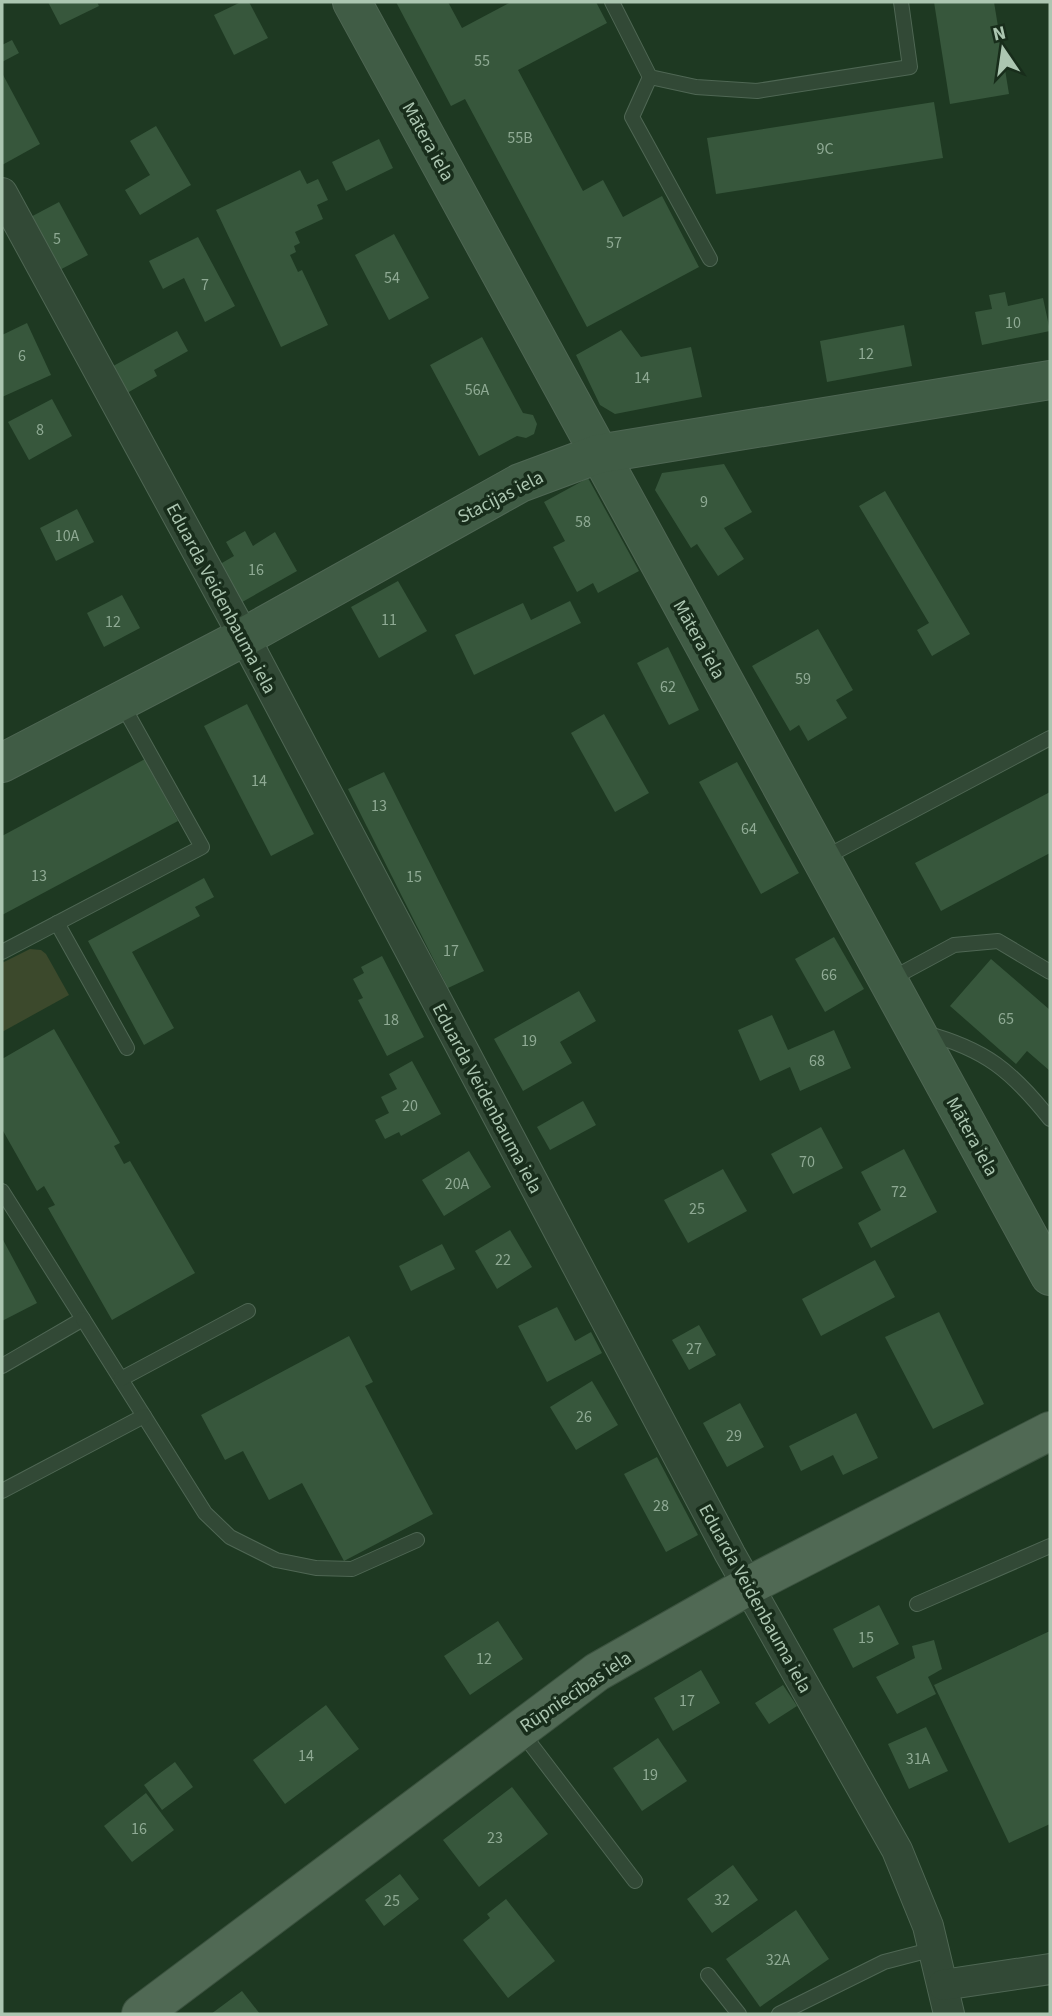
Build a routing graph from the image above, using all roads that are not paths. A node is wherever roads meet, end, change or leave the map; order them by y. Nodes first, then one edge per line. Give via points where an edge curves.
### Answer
1 (352, 2) edge
2 (612, 2) edge
3 (901, 2) edge
4 (650, 77) junction
5 (2, 192) edge
6 (710, 259) dead end
7 (1050, 380) edge
8 (598, 454) junction
9 (244, 637) junction
10 (120, 702) junction
11 (1050, 738) edge
12 (2, 763) edge
13 (821, 859) junction
14 (57, 923) junction
15 (2, 952) edge
16 (1050, 972) edge
17 (888, 981) junction
18 (915, 1030) junction
19 (127, 1048) dead end
20 (1050, 1119) edge
21 (2, 1191) edge
22 (1050, 1276) edge
23 (248, 1311) dead end
24 (83, 1320) junction
25 (2, 1366) edge
26 (121, 1379) junction
27 (144, 1416) junction
28 (1050, 1431) edge
29 (2, 1491) edge
30 (417, 1540) dead end
31 (1050, 1546) edge
32 (750, 1585) junction
33 (916, 1604) dead end
34 (520, 1729) junction
35 (635, 1881) dead end
36 (934, 1949) junction
37 (1050, 1969) edge
38 (708, 1975) dead end
39 (943, 1985) junction
40 (141, 2014) edge
41 (739, 2014) edge
42 (779, 2014) edge
43 (949, 2014) edge

1 - 8 street, Mātera iela
2 - 4 lane
3 - 4 lane via 911,67 757,91 696,87
4 - 6 lane via 632,117
5 - 9 street, Eduarda Veidenbauma iela
7 - 8 street, Stacijas iela
8 - 9 street, Stacijas iela via 520,483
8 - 13 street, Mātera iela
9 - 10 street, Stacijas iela
9 - 32 street, Eduarda Veidenbauma iela
10 - 12 street, Stacijas iela
10 - 14 lane via 202,847
11 - 13 lane
13 - 17 street, Mātera iela
14 - 15 lane
14 - 19 lane
16 - 17 lane via 999,941 954,945
17 - 18 street, Mātera iela
18 - 20 lane via 991,1058
18 - 22 street, Mātera iela
21 - 24 lane
23 - 26 lane
24 - 25 lane
24 - 26 lane
26 - 27 lane
27 - 29 lane
27 - 30 lane via 205,1514 230,1537 276,1560 352,1569
28 - 32 main road, Rūpniecības iela
31 - 33 lane
32 - 34 main road, Rūpniecības iela via 597,1672
32 - 36 street, Eduarda Veidenbauma iela via 897,1850
34 - 35 lane
34 - 40 main road, Rūpniecības iela
36 - 39 street, Eduarda Veidenbauma iela
36 - 42 lane via 884,1962
37 - 39 street
38 - 41 lane
39 - 43 street, Eduarda Veidenbauma iela

